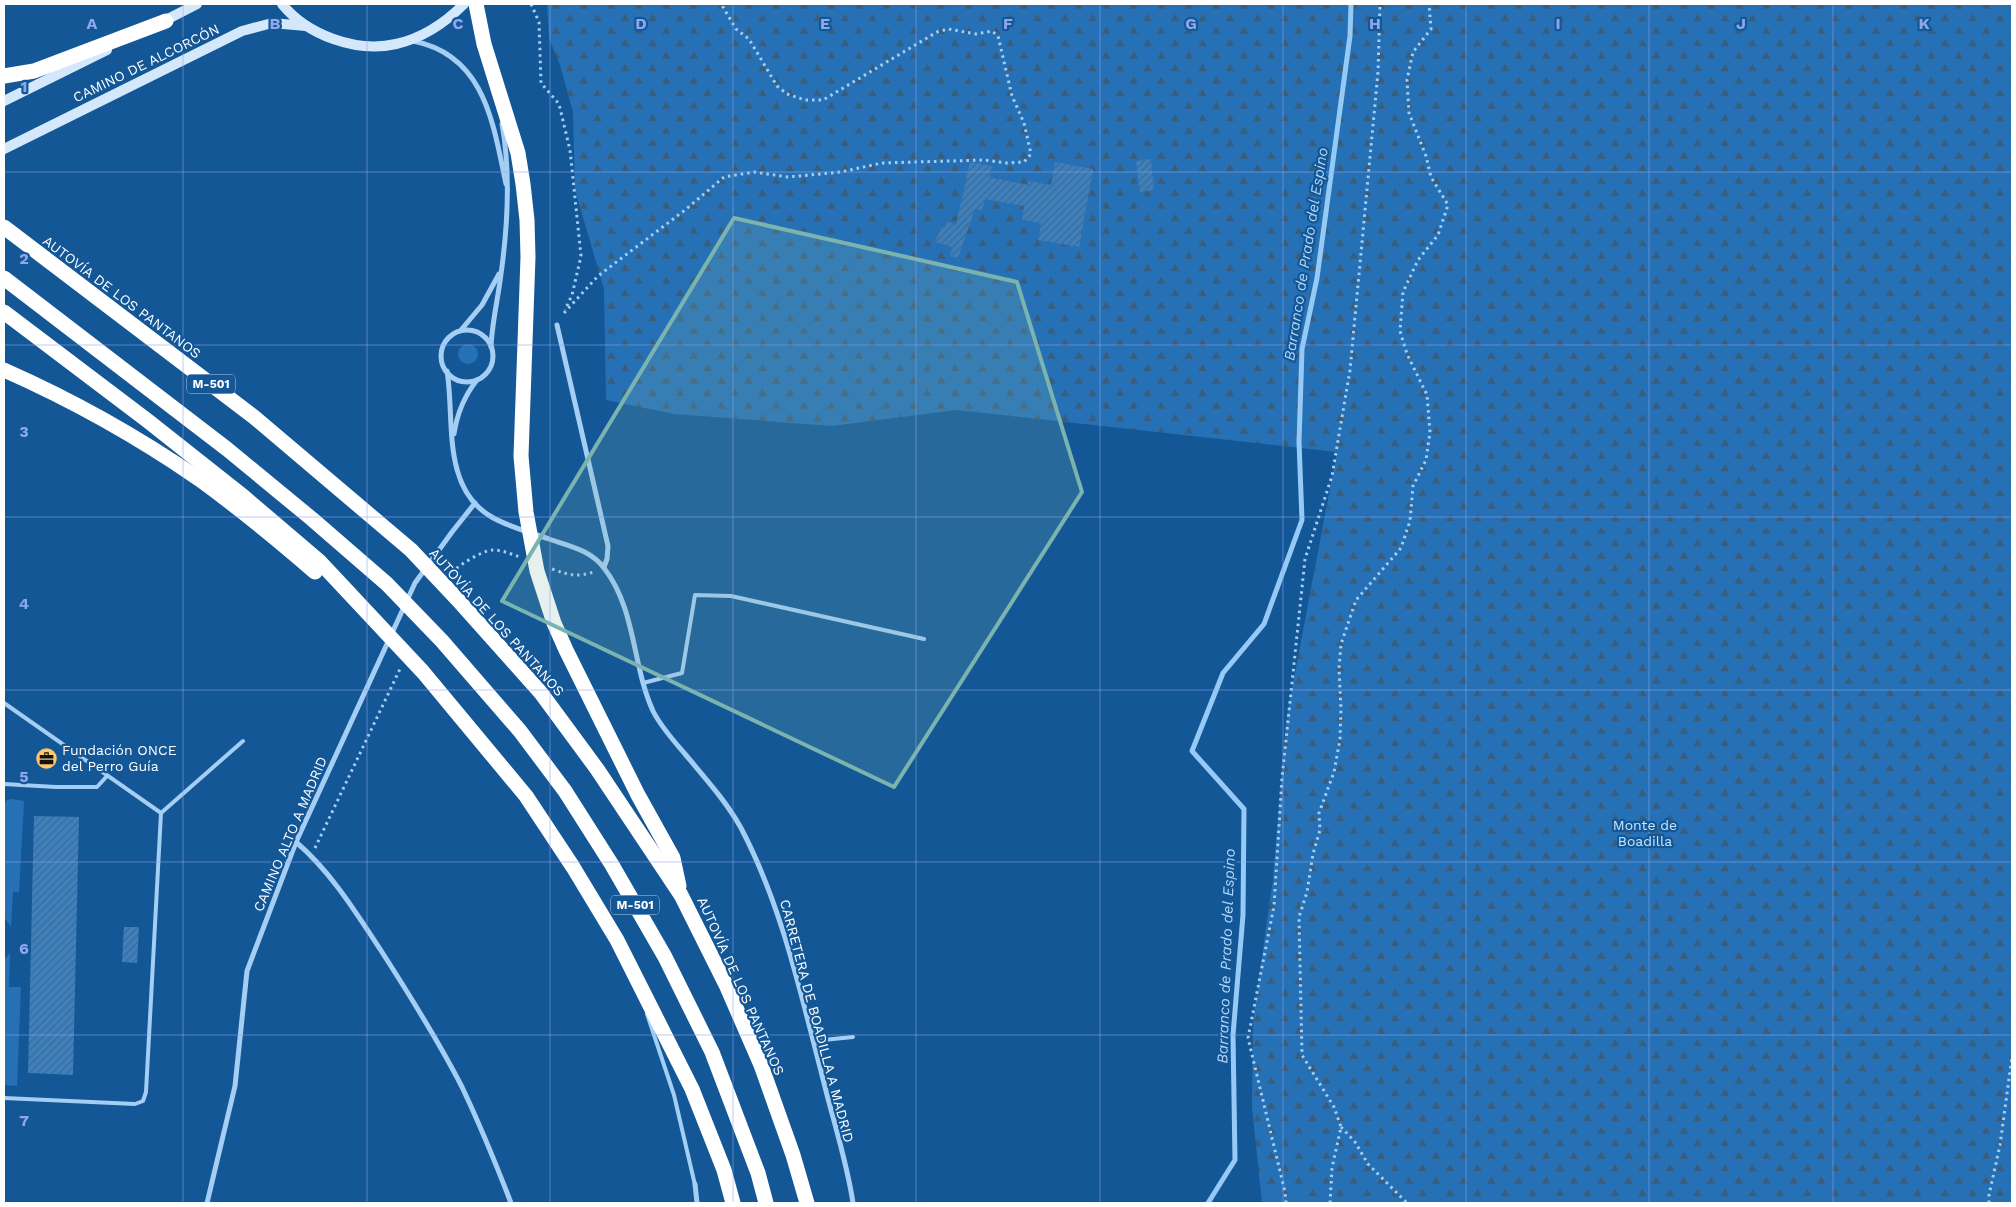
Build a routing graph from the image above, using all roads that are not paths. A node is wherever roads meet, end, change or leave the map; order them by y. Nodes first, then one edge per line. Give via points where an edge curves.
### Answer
1 (197, 4) edge
2 (282, 4) edge
3 (464, 4) edge
4 (476, 4) edge
5 (166, 21) junction
6 (306, 26) junction
7 (408, 40) junction
8 (484, 44) junction
9 (4, 76) edge
10 (4, 101) edge
11 (4, 149) edge
12 (508, 196) junction
13 (4, 227) edge
14 (502, 266) junction
15 (4, 278) edge
16 (4, 312) edge
17 (556, 325) road end
18 (460, 331) junction
19 (491, 347) junction
20 (4, 370) edge
21 (447, 372) junction
22 (477, 380) junction
23 (453, 444) junction
24 (475, 503) junction
25 (604, 568) junction
26 (372, 619) junction
27 (924, 639) dead end
28 (643, 683) junction
29 (4, 704) edge
30 (243, 741) dead end
31 (108, 776) junction
32 (4, 784) edge
33 (161, 813) junction
34 (296, 842) junction
35 (681, 895) junction
36 (617, 940) junction
37 (642, 1003) dead end
38 (646, 1012) dead end
39 (853, 1038) dead end
40 (813, 1041) junction
41 (4, 1098) edge
42 (695, 1184) joint
43 (207, 1203) edge
44 (511, 1203) edge
45 (698, 1203) edge
46 (733, 1203) edge
47 (766, 1203) edge
48 (807, 1203) edge
49 (853, 1203) edge

1 - 5 street, CAMINO DE ALCORCÓN
2 - 6 street
3 - 7 street via 426,34
4 - 8 highway
5 - 9 highway via 34,71
5 - 10 street, CAMINO DE ALCORCÓN
6 - 7 street via 354,44 379,46
6 - 11 street, CAMINO DE ALCORCÓN via 272,23 242,30
7 - 12 street via 436,48 454,58 475,80 494,129
8 - 12 street via 507,149
8 - 35 highway via 518,153 527,220 521,456 526,512 537,571 554,623 581,682 673,858
12 - 14 street
13 - 35 highway, AUTOVÍA DE LOS PANTANOS / M-501 via 254,417 410,550 541,692
14 - 18 street via 482,305
14 - 19 street
15 - 47 highway, M-501 via 227,449 387,584 442,641 520,731 560,784 665,958 712,1052 758,1173
16 - 26 highway via 244,497 319,561
17 - 25 street via 608,546
18 - 19 street via 482,335
18 - 21 street via 453,334 443,347 443,364
19 - 22 street via 491,366
20 - 26 highway via 94,414 150,446 200,480
21 - 22 street via 457,380
21 - 23 street
22 - 23 street via 458,415
23 - 24 street via 458,472
24 - 25 street, CARRETERA DE BOADILLA A MADRID via 488,515 506,524 584,550
24 - 34 street, CAMINO ALTO A MADRID via 415,584
25 - 28 street, CARRETERA DE BOADILLA A MADRID via 617,587 626,611
26 - 36 highway via 423,672 526,796
27 - 28 lane via 731,596 695,595 682,673
28 - 40 street, CARRETERA DE BOADILLA A MADRID via 662,727 717,792 740,826 760,867 777,912
29 - 31 lane
30 - 33 lane
31 - 32 lane via 97,787
31 - 33 lane
33 - 41 lane via 143,1101 135,1104
34 - 43 street, CAMINO ALTO A MADRID via 247,971 235,1086
34 - 44 street via 325,871 412,999 461,1087
35 - 48 highway, AUTOVÍA DE LOS PANTANOS / M-501 via 761,1065
36 - 37 lane
36 - 46 highway via 692,1089 724,1170
38 - 42 lane via 674,1095
39 - 40 lane
40 - 49 street, CARRETERA DE BOADILLA A MADRID
42 - 45 street

